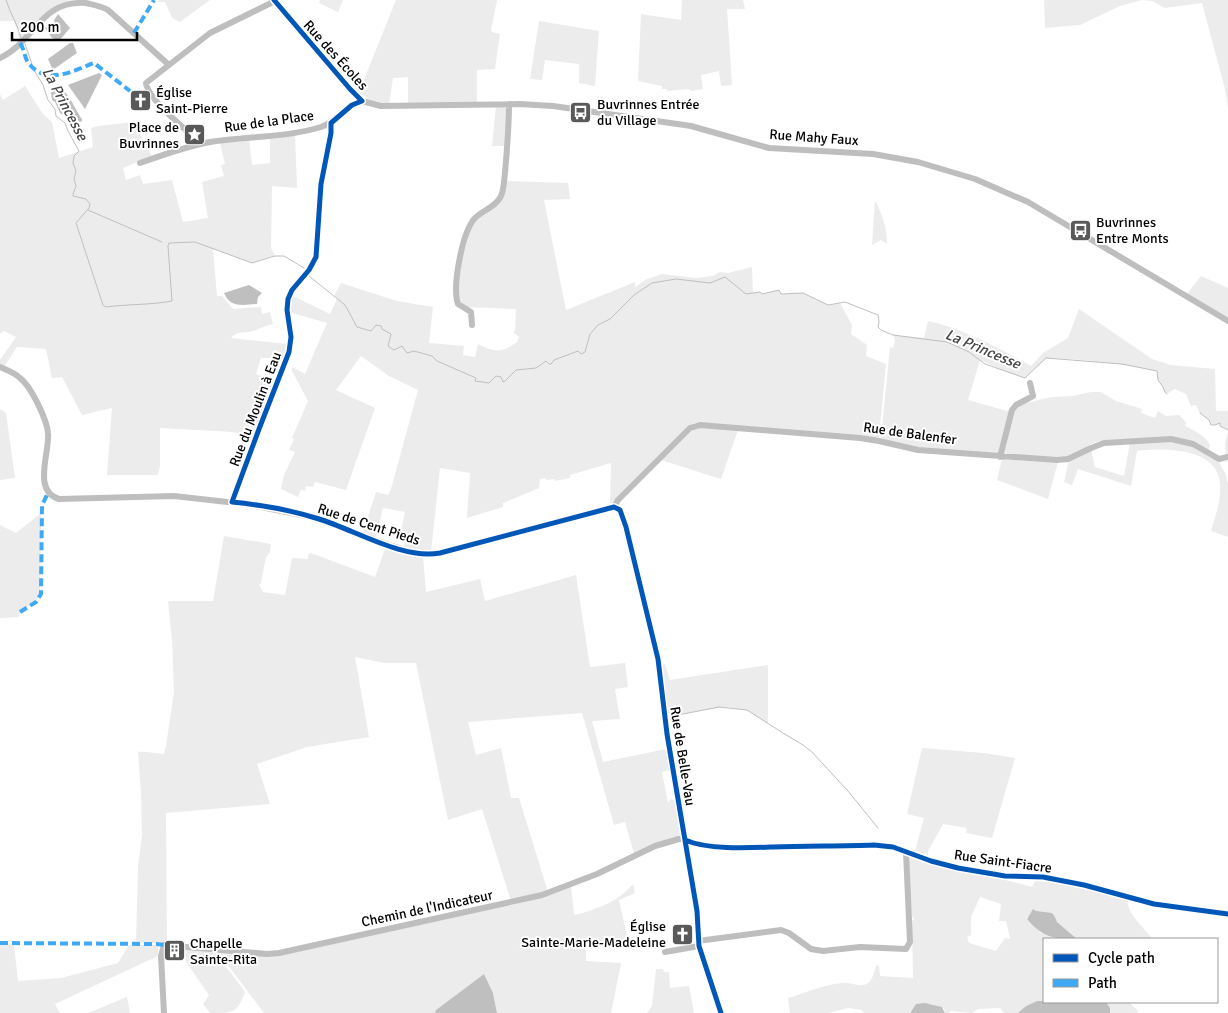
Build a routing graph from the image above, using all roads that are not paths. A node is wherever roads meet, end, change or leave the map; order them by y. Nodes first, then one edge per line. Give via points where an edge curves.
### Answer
1 (274, 0) edge
2 (0, 58) edge
3 (169, 65) junction
4 (362, 101) junction
5 (509, 104) junction
6 (331, 123) junction
7 (201, 144) junction
8 (140, 163) dead end
9 (1228, 321) edge
10 (472, 325) dead end
11 (0, 367) edge
12 (1030, 383) dead end
13 (1000, 457) junction
14 (1228, 457) edge
15 (232, 502) junction
16 (614, 506) junction
17 (685, 840) junction
18 (906, 852) junction
19 (1228, 914) edge
20 (698, 943) junction
21 (664, 952) dead end
22 (164, 1013) edge
23 (721, 1013) edge

1 - 3 street via 210,33
1 - 4 street, Rue des Écoles
2 - 3 street via 14,49 51,9 64,3 78,2 108,10
3 - 7 street via 146,85 161,107
4 - 5 street, Rue Mahy Faux via 391,107
4 - 6 street, Rue de la Place via 352,105
5 - 9 street, Rue Mahy Faux via 553,106 691,126 769,148 882,155 960,173 1028,202
5 - 10 street via 502,193 469,228 456,285 458,304 471,312
6 - 7 street, Rue de la Place via 294,133
6 - 15 street, Rue du Moulin à Eau via 321,184 316,257 288,299 289,352
7 - 8 street, Rue de la Place
11 - 15 street, Rue de Cent Pieds via 26,383 45,420 49,438 44,482 52,497 174,496
12 - 13 street via 1033,396 1013,408
13 - 14 street, Rue de Balenfer via 1062,460 1104,443 1166,439 1193,444 1219,459
13 - 16 street, Rue de Balenfer via 918,450 860,438 700,425 690,428
15 - 16 street, Rue de Cent Pieds via 316,518 386,544 424,554 440,553
16 - 17 street, Rue de Belle-Vau via 620,510 626,527 658,659
17 - 18 street, Rue Saint-Fiacre via 734,848 874,845
17 - 20 street, Rue de Belle-Vau via 697,911
17 - 22 street, Chemin de l'Indicateur via 655,846 597,874 542,895 278,953 164,945 161,956
18 - 19 street, Rue Saint-Fiacre via 958,868 1006,876 1043,877 1163,906
18 - 20 street via 910,942 906,949 860,947 822,951 811,949 781,930
20 - 21 street
20 - 23 street, Rue de Belle-Vau

